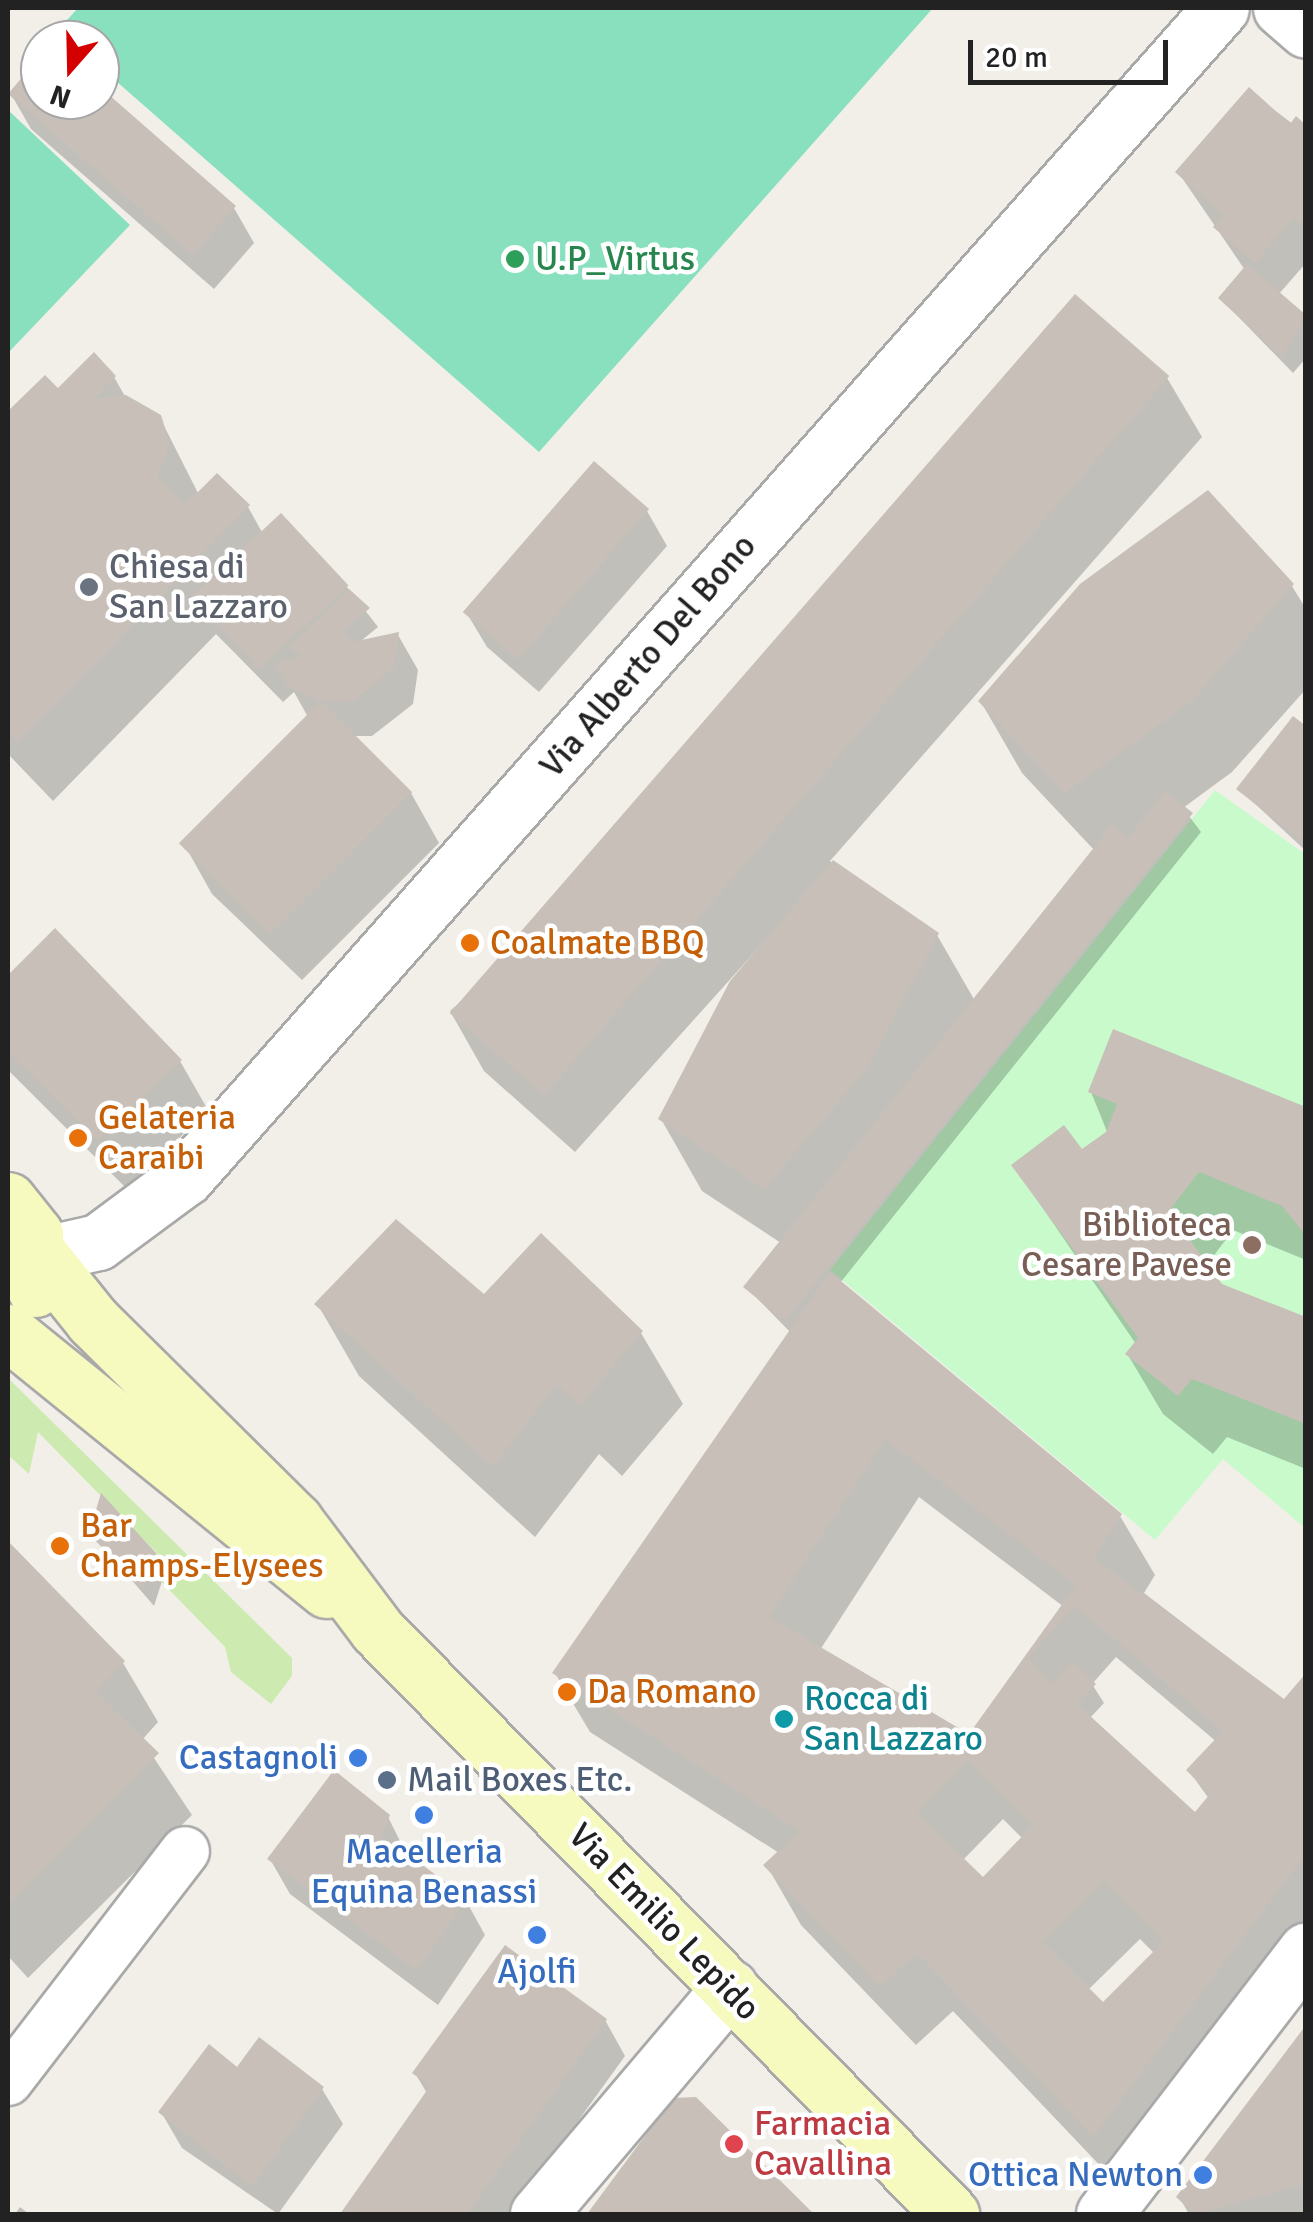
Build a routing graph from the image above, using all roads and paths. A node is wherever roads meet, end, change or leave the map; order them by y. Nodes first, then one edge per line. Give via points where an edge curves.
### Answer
1 (1220, 8) edge
2 (1281, 8) edge
3 (1306, 30) edge
4 (8, 1200) edge
5 (40, 1254) junction
6 (8, 1321) edge
7 (8, 1332) edge
8 (377, 1630) junction
9 (185, 1851) dead end
10 (1306, 1951) edge
11 (730, 1988) junction
12 (8, 2081) edge
13 (538, 2214) edge
14 (950, 2214) edge
15 (1104, 2214) edge

1 - 5 street, Via Alberto Del Bono via 186,1176 98,1242
2 - 3 street
4 - 5 main road, Via Emilio Lepido
5 - 6 main road via 33,1294
5 - 8 main road, Via Emilio Lepido via 93,1321 295,1521
7 - 8 main road, Via Emilio Lepido
8 - 11 main road, Via Emilio Lepido
9 - 12 street
10 - 15 street
11 - 13 street
11 - 14 main road, Via Emilio Lepido

